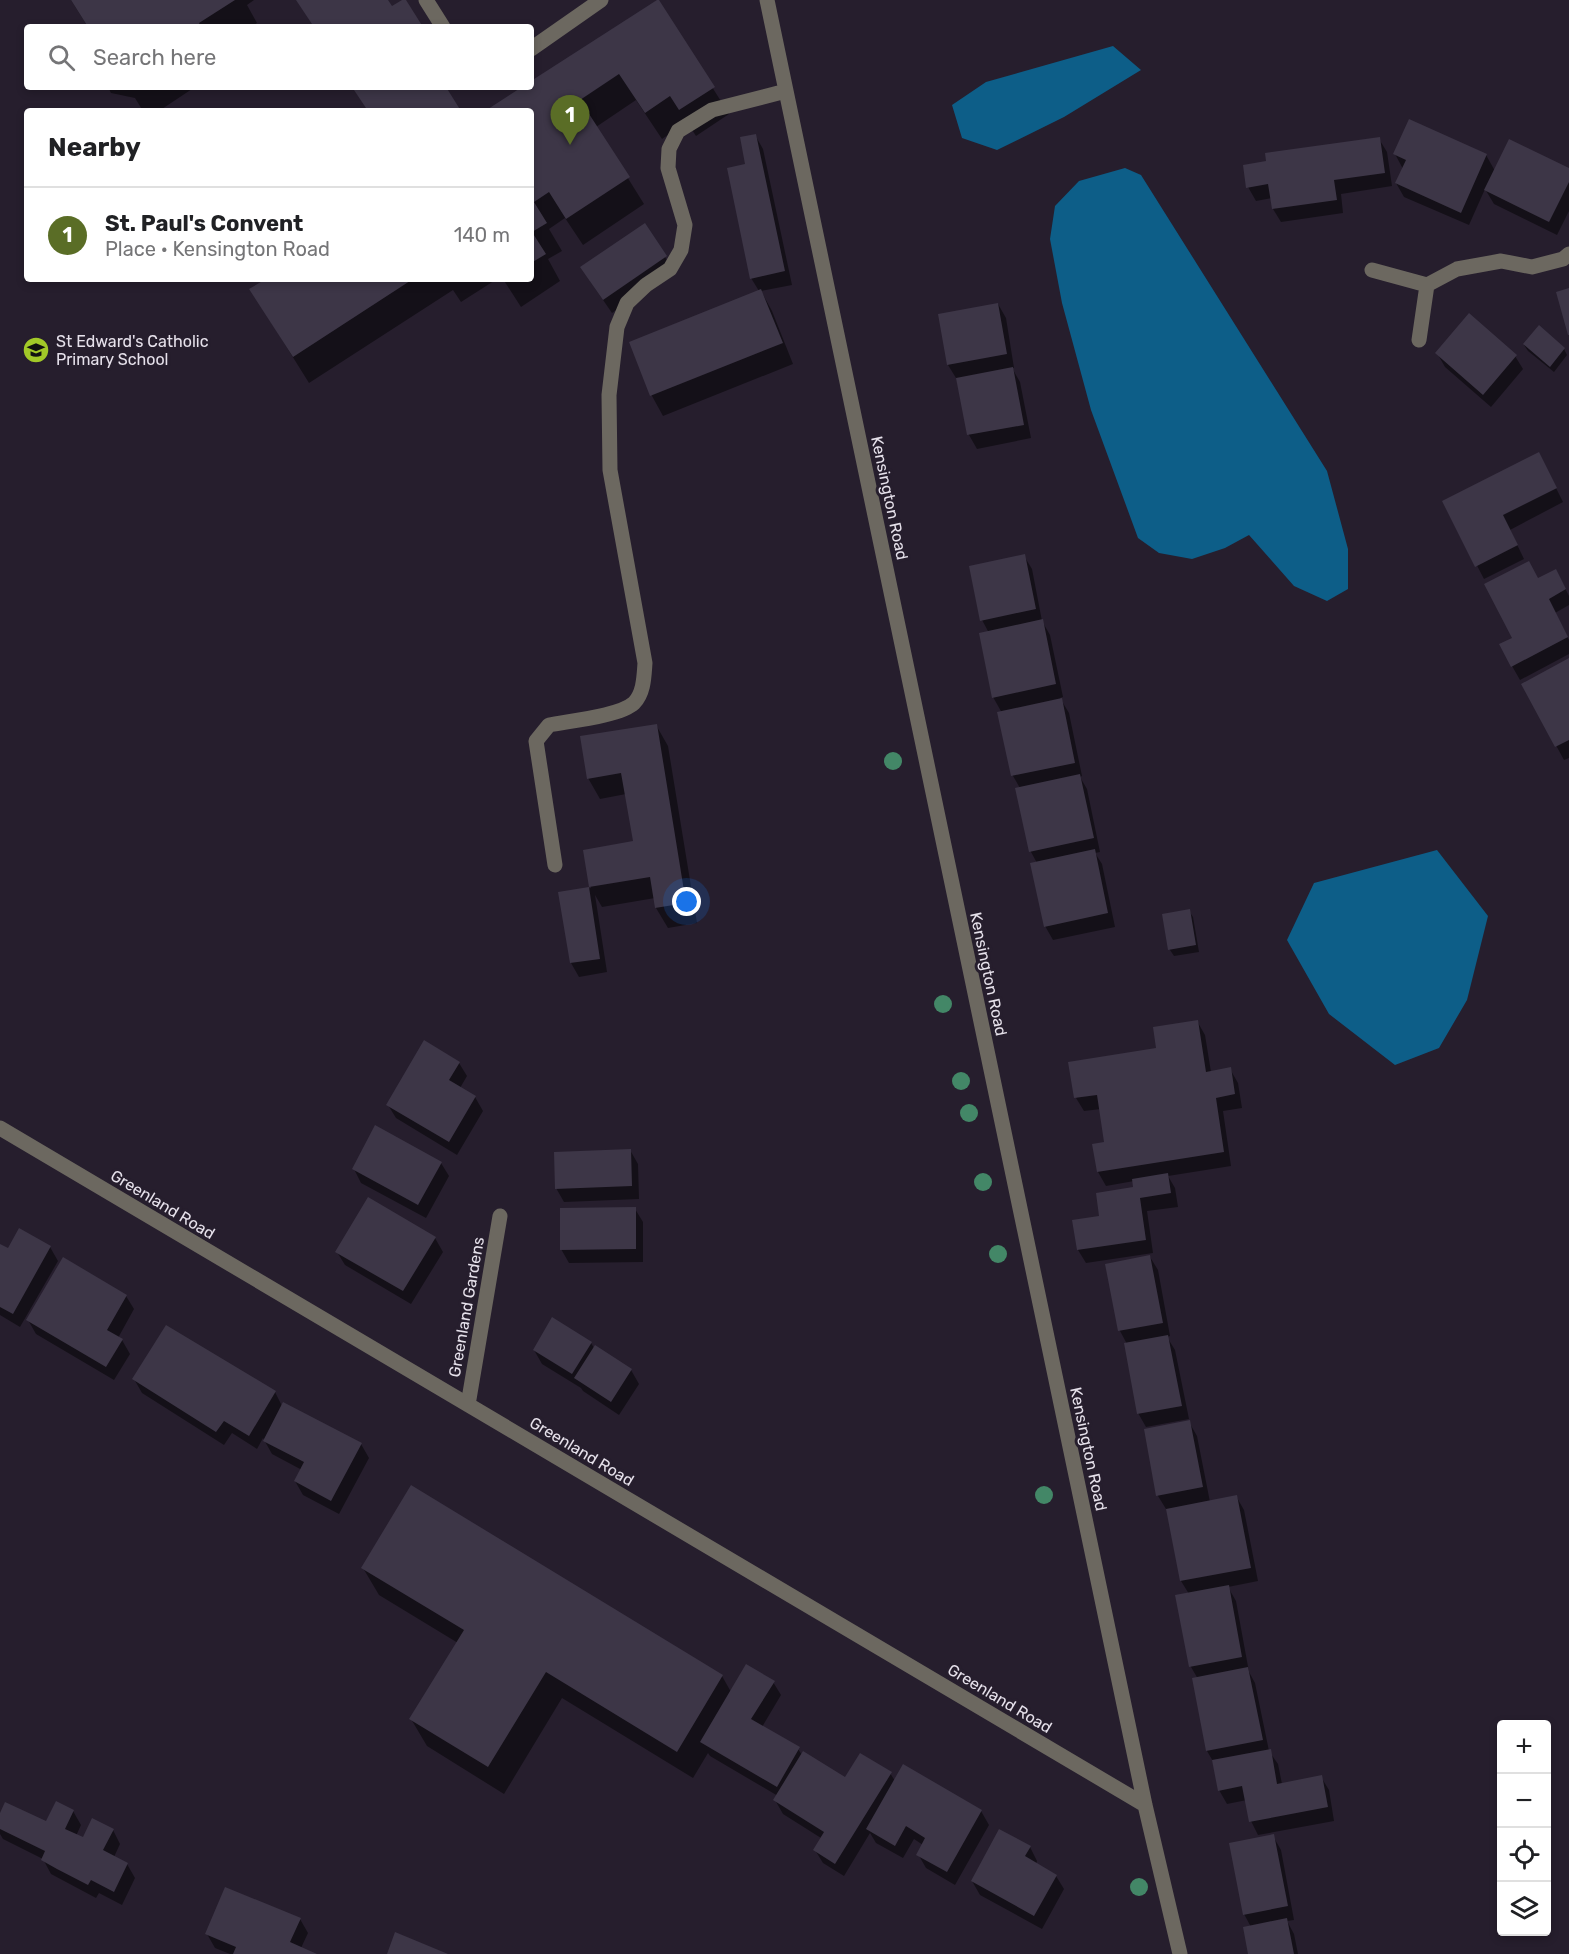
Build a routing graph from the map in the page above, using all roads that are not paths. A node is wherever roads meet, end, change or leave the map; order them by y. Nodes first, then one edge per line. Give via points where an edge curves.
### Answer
1 (426, 0) edge
2 (601, 0) edge
3 (767, 0) edge
4 (441, 24) edge
5 (534, 47) edge
6 (786, 91) junction
7 (1569, 254) edge
8 (1372, 270) dead end
9 (1427, 285) junction
10 (1419, 340) dead end
11 (555, 865) dead end
12 (0, 1128) edge
13 (500, 1216) dead end
14 (468, 1404) junction
15 (1145, 1805) junction
16 (1180, 1954) edge

1 - 4 street
2 - 5 street
3 - 6 street, Kensington Road
6 - 11 street via 712,110 678,131 669,149 668,168 685,225 681,250 670,269 627,303 617,327 609,395 610,471 645,663 644,678 633,703 620,712 549,725 536,741
6 - 15 street, Kensington Road
7 - 9 street via 1532,267 1501,261 1457,269
8 - 9 street
9 - 10 street
12 - 14 street, Greenland Road
13 - 14 street, Greenland Gardens
14 - 15 street, Greenland Road
15 - 16 street, Kensington Road

